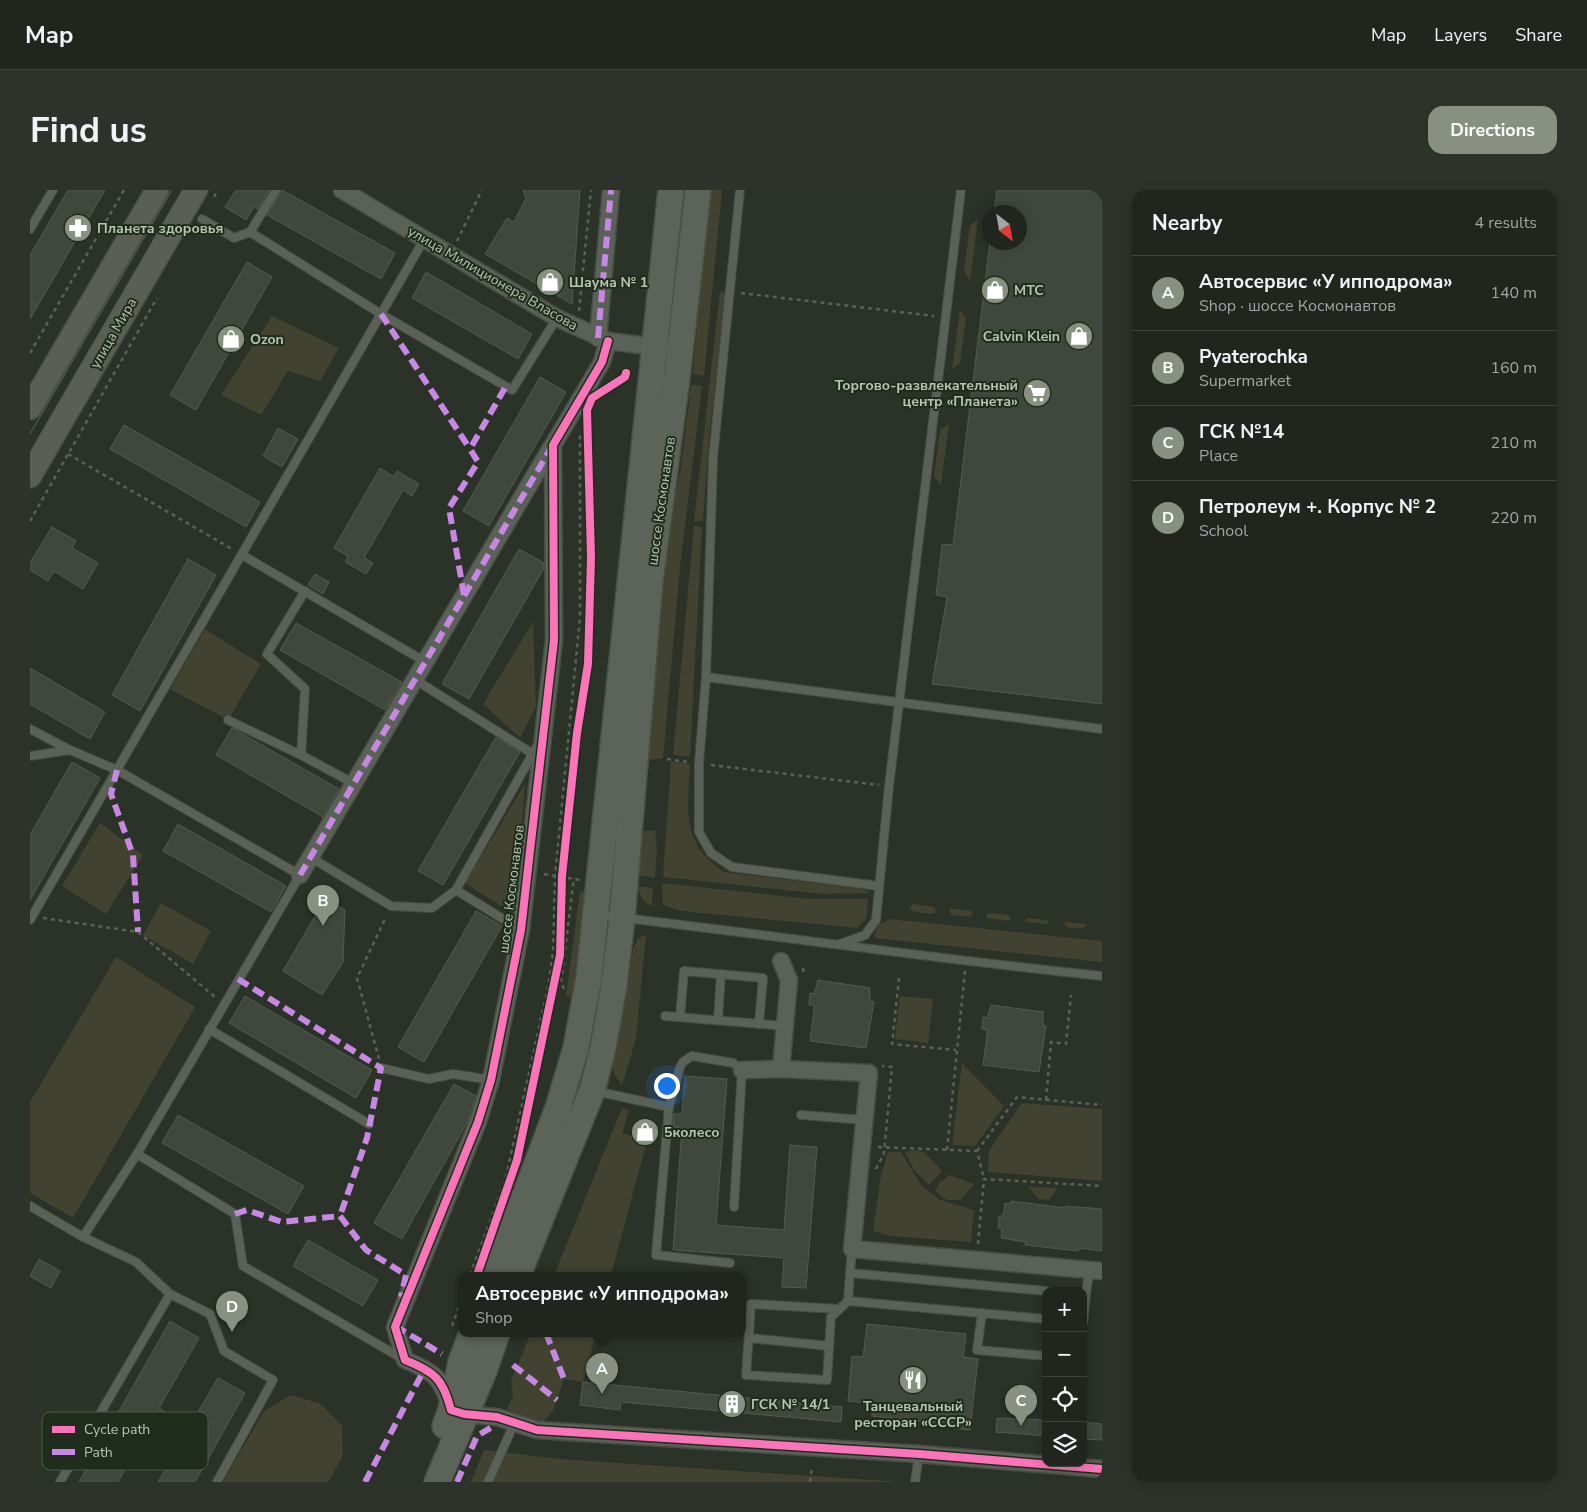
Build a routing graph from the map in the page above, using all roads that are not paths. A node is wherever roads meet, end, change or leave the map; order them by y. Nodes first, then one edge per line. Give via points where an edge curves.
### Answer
1 (53, 190) edge
2 (157, 190) edge
3 (196, 190) edge
4 (276, 190) edge
5 (342, 190) edge
6 (611, 190) edge
7 (670, 190) edge
8 (698, 190) edge
9 (740, 190) edge
10 (960, 190) edge
11 (202, 219) road end
12 (30, 229) edge
13 (250, 232) junction
14 (425, 238) junction
15 (381, 314) junction
16 (557, 318) junction
17 (603, 339) junction
18 (655, 347) junction
19 (680, 350) junction
20 (30, 408) edge
21 (553, 445) junction
22 (30, 476) edge
23 (242, 555) junction
24 (305, 591) junction
25 (424, 661) junction
26 (706, 677) junction
27 (414, 679) junction
28 (900, 703) junction
29 (228, 720) dead end
30 (30, 729) edge
31 (1102, 729) edge
32 (542, 738) junction
33 (70, 750) junction
34 (533, 754) junction
35 (301, 755) junction
36 (30, 756) edge
37 (117, 770) junction
38 (353, 783) junction
39 (310, 857) junction
40 (300, 875) junction
41 (879, 886) junction
42 (456, 890) junction
43 (596, 914) junction
44 (31, 918) edge
45 (622, 918) junction
46 (521, 930) junction
47 (840, 944) junction
48 (781, 960) dead end
49 (721, 974) junction
50 (1102, 976) edge
51 (665, 1016) dead end
52 (680, 1017) junction
53 (718, 1020) junction
54 (758, 1024) junction
55 (785, 1026) junction
56 (209, 1030) junction
57 (381, 1068) road end
58 (781, 1069) junction
59 (742, 1070) junction
60 (491, 1080) junction
61 (592, 1091) junction
62 (669, 1106) junction
63 (801, 1115) dead end
64 (865, 1120) junction
65 (369, 1124) dead end
66 (137, 1154) junction
67 (30, 1206) edge
68 (734, 1207) dead end
69 (83, 1237) junction
70 (852, 1249) junction
71 (730, 1263) dead end
72 (1095, 1270) edge
73 (496, 1272) edge
74 (519, 1272) edge
75 (850, 1273) junction
76 (1087, 1288) edge
77 (1042, 1291) edge
78 (170, 1294) junction
79 (848, 1301) junction
80 (839, 1310) junction
81 (982, 1314) junction
82 (1042, 1319) edge
83 (464, 1337) edge
84 (497, 1337) edge
85 (749, 1338) junction
86 (829, 1346) junction
87 (1042, 1356) edge
88 (405, 1360) junction
89 (101, 1412) edge
90 (458, 1412) junction
91 (514, 1424) junction
92 (919, 1454) junction
93 (1102, 1469) edge
94 (67, 1470) edge
95 (60, 1482) edge
96 (217, 1482) edge
97 (422, 1482) edge
98 (437, 1482) edge
99 (488, 1482) edge
100 (915, 1482) edge

1 - 12 lane
2 - 20 main road
3 - 22 main road, улица Мира
4 - 13 lane
5 - 14 street, улица Милиционера Власова
6 - 17 street, шоссе Космонавтов
7 - 18 main road, шоссе Космонавтов
8 - 19 main road, шоссе Космонавтов
9 - 26 lane via 713,458
10 - 28 lane
11 - 13 lane via 234,238
13 - 15 lane
14 - 15 lane
14 - 16 street, улица Милиционера Власова
15 - 16 lane via 512,390
15 - 23 lane
16 - 17 street, улица Милиционера Власова
17 - 18 street, улица Милиционера Власова
17 - 21 street, шоссе Космонавтов via 602,362
18 - 19 street, улица Милиционера Власова
18 - 43 main road, шоссе Космонавтов
19 - 45 main road, шоссе Космонавтов via 650,581
21 - 25 street
21 - 32 street, шоссе Космонавтов via 554,640
23 - 24 lane
23 - 37 lane
24 - 25 lane
24 - 35 lane via 267,654 305,689
25 - 27 street
26 - 28 lane
26 - 41 lane via 699,763 699,832 705,846 720,861 739,869
27 - 34 lane
27 - 38 street
28 - 31 lane
28 - 41 lane
29 - 35 lane
30 - 33 lane
32 - 34 lane
32 - 46 street, шоссе Космонавтов
33 - 36 lane
33 - 37 lane
34 - 42 lane
35 - 38 lane
37 - 40 lane
37 - 44 lane
38 - 39 street
39 - 40 street
39 - 42 lane via 391,906 432,908
40 - 56 lane
41 - 47 lane via 876,920 872,927 860,938
42 - 46 lane
43 - 45 lane
43 - 73 main road, шоссе Космонавтов via 576,1048
45 - 47 lane
45 - 61 main road, шоссе Космонавтов via 614,985
46 - 60 street, шоссе Космонавтов
47 - 50 lane via 966,962
48 - 55 street via 789,980
49 - 52 lane via 684,970
49 - 53 lane
49 - 54 lane via 763,978
51 - 52 lane
52 - 53 lane
53 - 54 lane
54 - 55 lane
55 - 58 street
56 - 65 lane
56 - 66 lane
57 - 60 lane via 429,1079 453,1074
58 - 59 street
58 - 64 street via 869,1073
59 - 62 lane via 733,1063 696,1056 687,1058 678,1074
59 - 68 lane
60 - 88 street, шоссе Космонавтов via 478,1122 395,1327
61 - 62 lane
61 - 74 main road, шоссе Космонавтов
62 - 71 lane via 656,1255
63 - 64 lane
64 - 70 street
66 - 69 lane
66 - 88 lane via 235,1214 243,1266
67 - 69 lane
69 - 78 lane via 136,1262
70 - 72 street
70 - 75 lane
72 - 76 lane
75 - 77 lane
75 - 79 lane
78 - 89 lane
78 - 96 lane via 210,1314 224,1351 274,1380
79 - 80 lane
79 - 81 lane
80 - 85 lane via 751,1304
80 - 86 lane via 831,1317
81 - 82 lane
81 - 87 lane via 977,1350
83 - 90 main road
84 - 90 main road via 484,1371
85 - 86 lane
85 - 86 lane via 746,1375 827,1380
88 - 90 street via 430,1371 446,1389
90 - 91 street via 497,1417
90 - 97 main road
90 - 98 main road
91 - 92 street via 537,1430
91 - 99 lane
92 - 93 street
92 - 100 lane
94 - 95 lane

